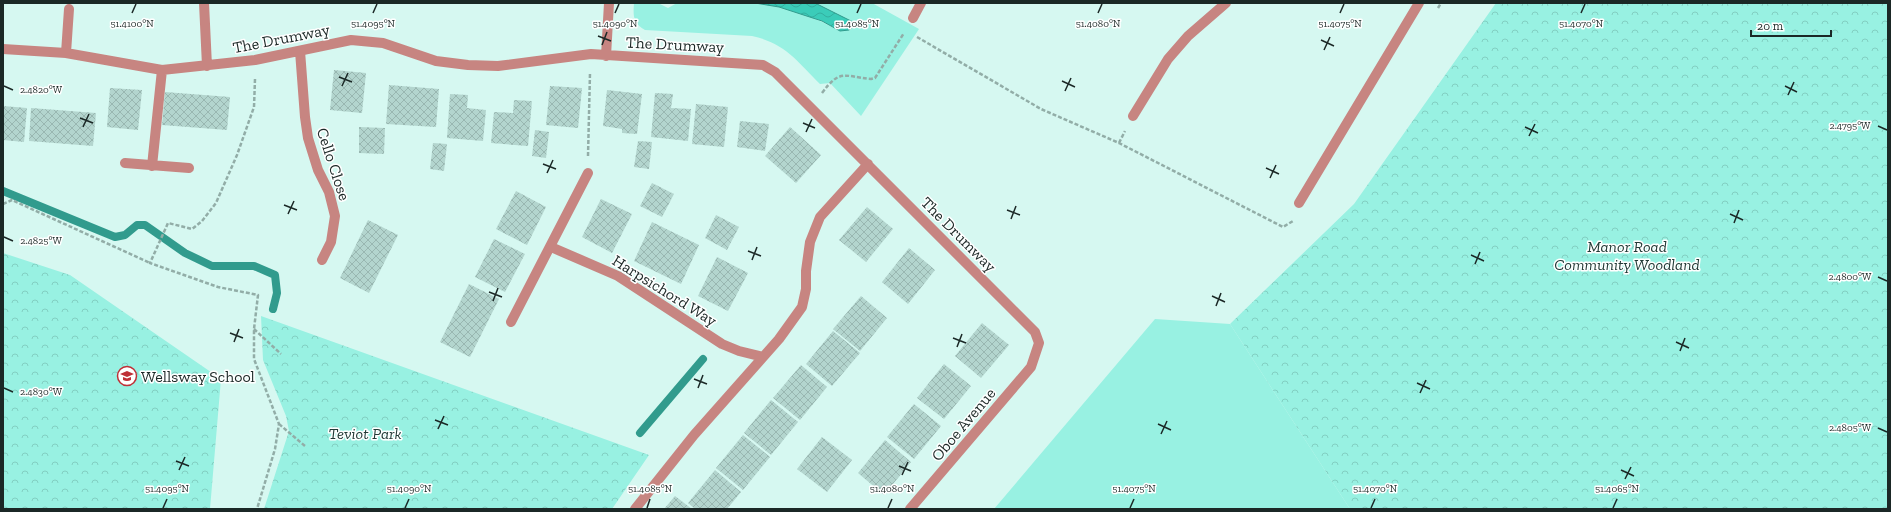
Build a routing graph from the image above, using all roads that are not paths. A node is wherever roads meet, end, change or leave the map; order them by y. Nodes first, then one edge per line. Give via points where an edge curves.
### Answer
1 (204, 3) edge
2 (609, 3) edge
3 (921, 3) edge
4 (1226, 3) edge
5 (1419, 3) edge
6 (69, 9) dead end
7 (913, 18) road end
8 (3, 49) edge
9 (300, 51) junction
10 (66, 53) junction
11 (606, 56) junction
12 (207, 66) junction
13 (162, 70) junction
14 (1133, 116) dead end
15 (125, 163) dead end
16 (868, 164) junction
17 (152, 166) junction
18 (189, 168) dead end
19 (588, 173) road end
20 (1299, 203) dead end
21 (551, 246) junction
22 (322, 260) dead end
23 (511, 322) dead end
24 (1036, 356) joint
25 (763, 357) junction
26 (635, 509) edge
27 (910, 509) edge

1 - 12 street
2 - 11 street
3 - 7 street
4 - 14 street via 1188,36 1168,59
5 - 20 street
6 - 10 street
8 - 10 street, The Drumway
9 - 11 street, The Drumway via 351,40 383,43 436,61 468,65 498,66 591,54
9 - 12 street, The Drumway
9 - 22 street, Cello Close via 308,138 318,170 329,192 335,216 331,242
10 - 13 street, The Drumway
11 - 16 street, The Drumway via 764,65 775,72
12 - 13 street, The Drumway
13 - 17 street
15 - 17 street
16 - 24 street, The Drumway via 1035,332 1039,343
16 - 25 street via 820,217 810,242 802,307
17 - 18 street
19 - 21 street
21 - 23 street
21 - 25 street, Harpsichord Way via 618,276 722,344
24 - 27 street, Oboe Avenue via 1031,367
25 - 26 street via 694,435

